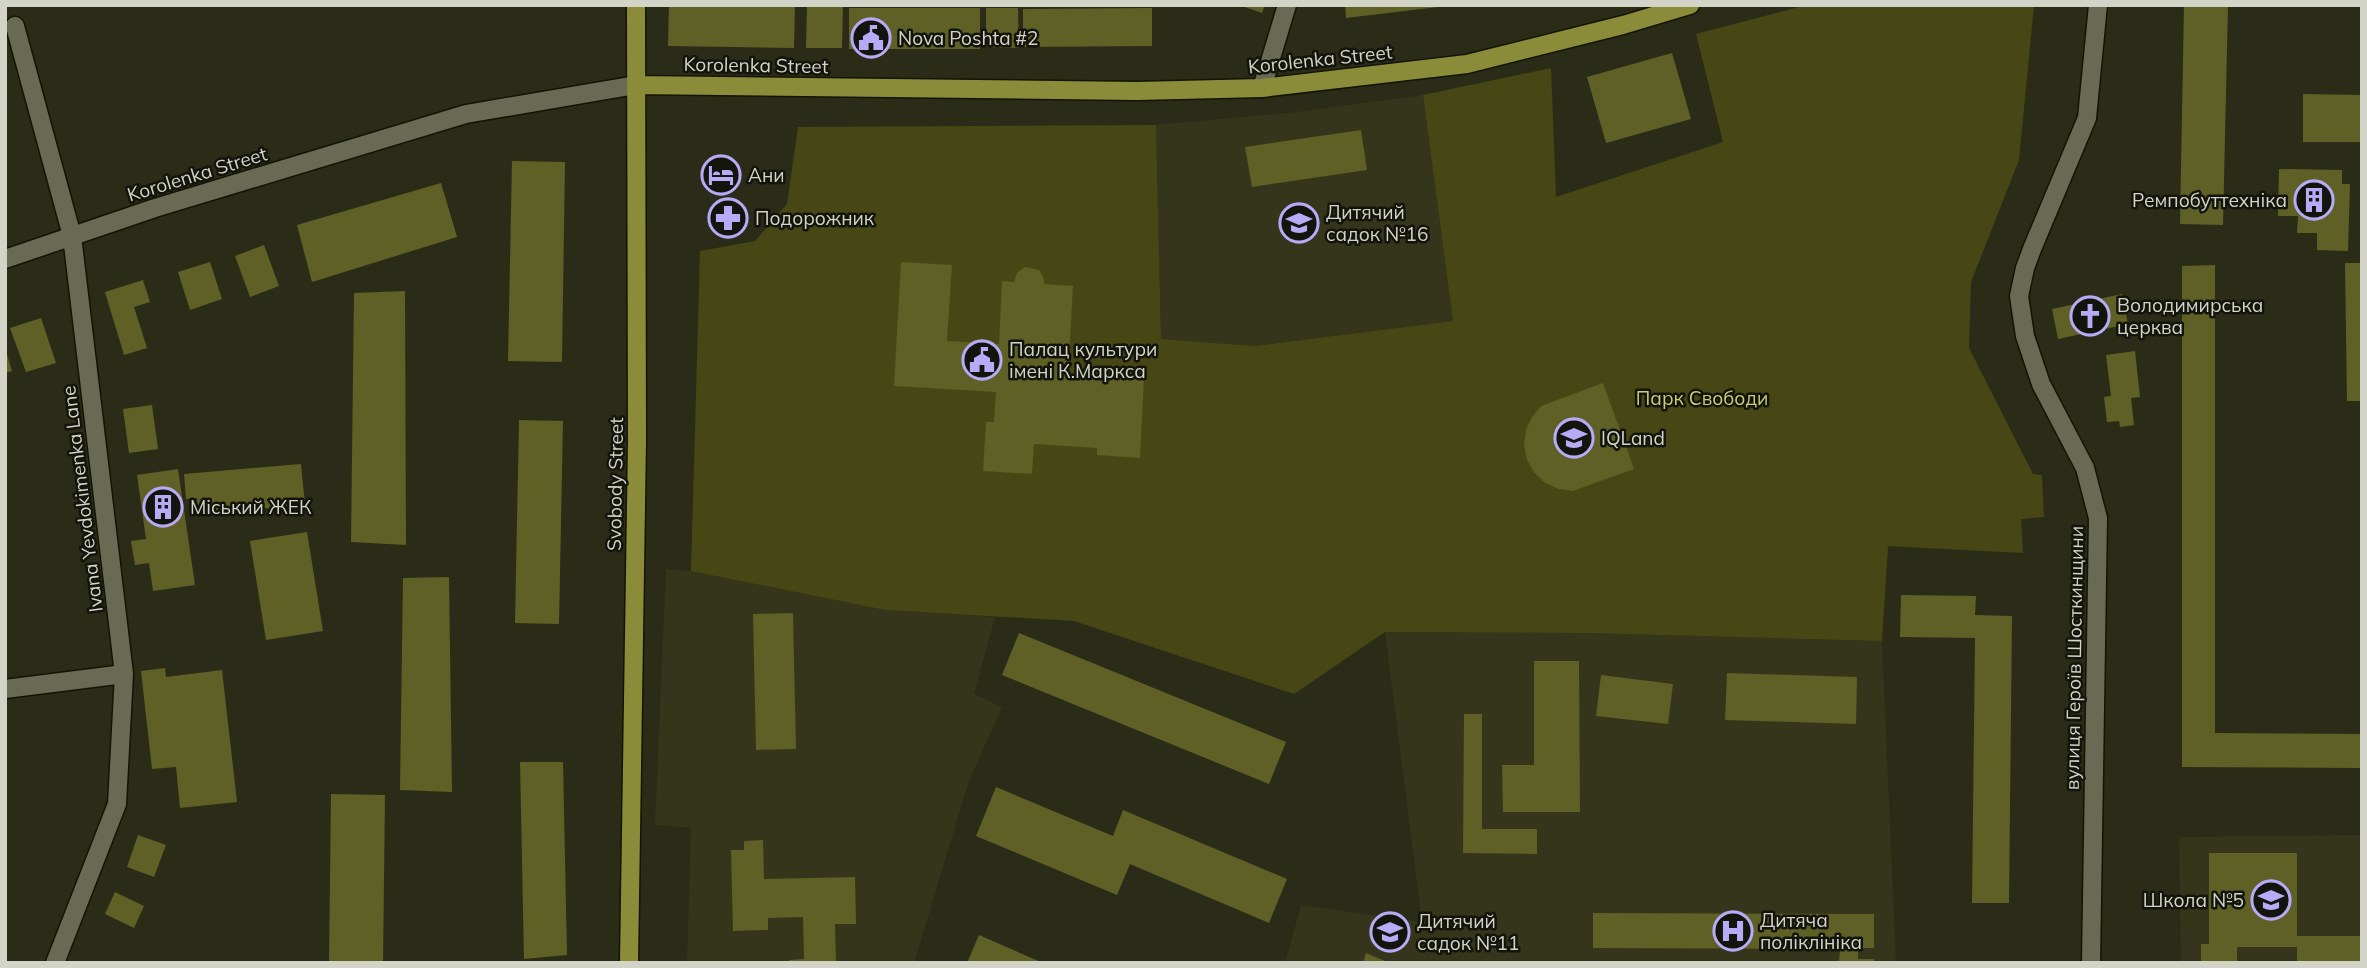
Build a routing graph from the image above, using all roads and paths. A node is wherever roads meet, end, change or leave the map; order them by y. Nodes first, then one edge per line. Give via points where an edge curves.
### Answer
1 (636, 5) edge
2 (1287, 5) edge
3 (1690, 5) edge
4 (2098, 5) edge
5 (15, 26) dead end
6 (636, 85) junction
7 (1262, 88) junction
8 (72, 236) junction
9 (5, 259) edge
10 (124, 674) junction
11 (5, 689) edge
12 (55, 963) edge
13 (629, 963) edge
14 (2091, 963) edge

1 - 6 main road, Svobody Street
2 - 7 street
3 - 7 main road, Korolenka Street via 1467,64
4 - 14 street, вулиця Героїв Шосткинщини via 2087,118 2032,249 2019,296 2025,336 2041,384 2085,468 2098,518
5 - 8 street, Ivana Yevdokimenka Lane
6 - 7 main road, Korolenka Street via 1137,91
6 - 8 street, Korolenka Street via 466,114
6 - 13 main road, Svobody Street via 637,441
8 - 9 street, Korolenka Street
8 - 10 street, Ivana Yevdokimenka Lane
10 - 11 street
10 - 12 street, Ivana Yevdokimenka Lane via 117,804

